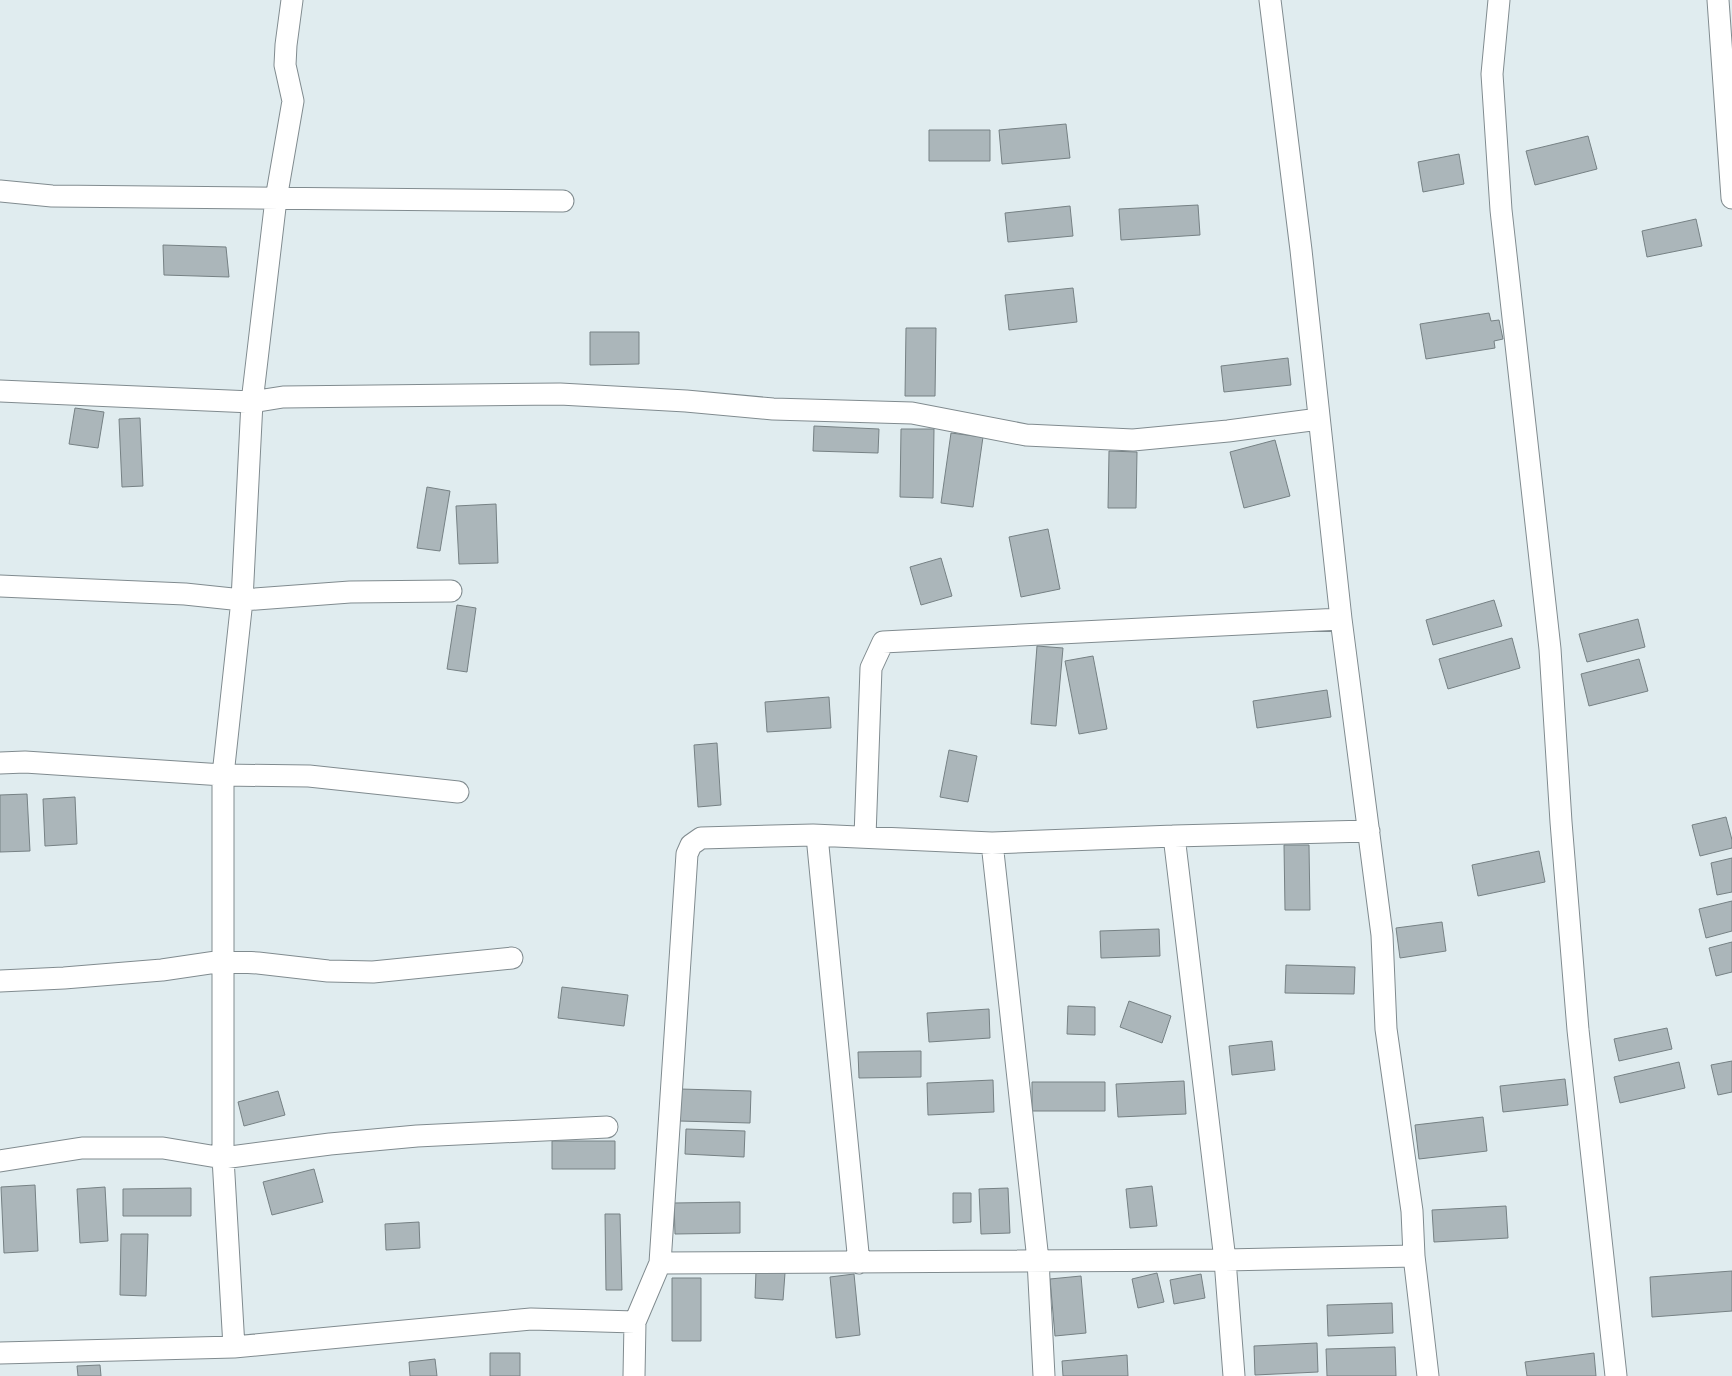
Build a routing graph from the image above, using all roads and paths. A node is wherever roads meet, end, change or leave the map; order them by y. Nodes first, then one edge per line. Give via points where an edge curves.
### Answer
1 (292, 0) edge
2 (1270, 0) edge
3 (1499, 0) edge
4 (1718, 0) edge
5 (0, 191) edge
6 (1732, 198) edge
7 (276, 199) junction
8 (563, 201) dead end
9 (0, 391) edge
10 (252, 402) junction
11 (1319, 419) junction
12 (0, 586) edge
13 (451, 591) dead end
14 (242, 600) junction
15 (1341, 619) junction
16 (0, 763) edge
17 (223, 775) junction
18 (458, 792) dead end
19 (1369, 831) junction
20 (817, 836) junction
21 (1174, 836) junction
22 (865, 837) junction
23 (992, 843) junction
24 (512, 958) dead end
25 (223, 960) junction
26 (0, 981) edge
27 (607, 1127) dead end
28 (223, 1158) junction
29 (0, 1161) edge
30 (1414, 1256) junction
31 (1038, 1260) junction
32 (1225, 1260) junction
33 (660, 1263) junction
34 (859, 1263) junction
35 (635, 1322) junction
36 (234, 1347) junction
37 (0, 1353) edge
38 (634, 1376) edge
39 (1044, 1376) edge
40 (1234, 1376) edge
41 (1428, 1376) edge
42 (1616, 1376) edge

1 - 7 street via 285,65 293,102
2 - 11 street via 1302,250
3 - 42 street via 1492,74 1501,210 1550,648 1578,1030
4 - 6 street
5 - 7 street via 52,196
7 - 8 street
7 - 10 street
9 - 10 street
10 - 11 street via 283,397 560,394 773,409 912,413 1026,435 1133,440
10 - 14 street
11 - 15 street
12 - 14 street via 185,594
13 - 14 street via 350,592
14 - 17 street
15 - 19 street
15 - 22 street via 883,642 872,668
16 - 17 street
17 - 18 street via 309,776
17 - 25 street
19 - 21 street
19 - 30 street via 1382,936 1386,1029 1412,1211
20 - 22 street
20 - 33 street via 700,838 691,845 687,854
20 - 34 street
21 - 23 street
21 - 32 street
22 - 23 street
23 - 31 street
24 - 25 street via 373,972 328,971
25 - 26 street via 162,970
25 - 28 street
27 - 28 street via 417,1136
28 - 29 street via 163,1148 82,1148
28 - 36 street
30 - 32 street
30 - 41 street
31 - 32 street
31 - 34 street
31 - 39 street
32 - 40 street
33 - 34 street
33 - 35 street
35 - 36 street via 531,1319
35 - 38 street
36 - 37 street

